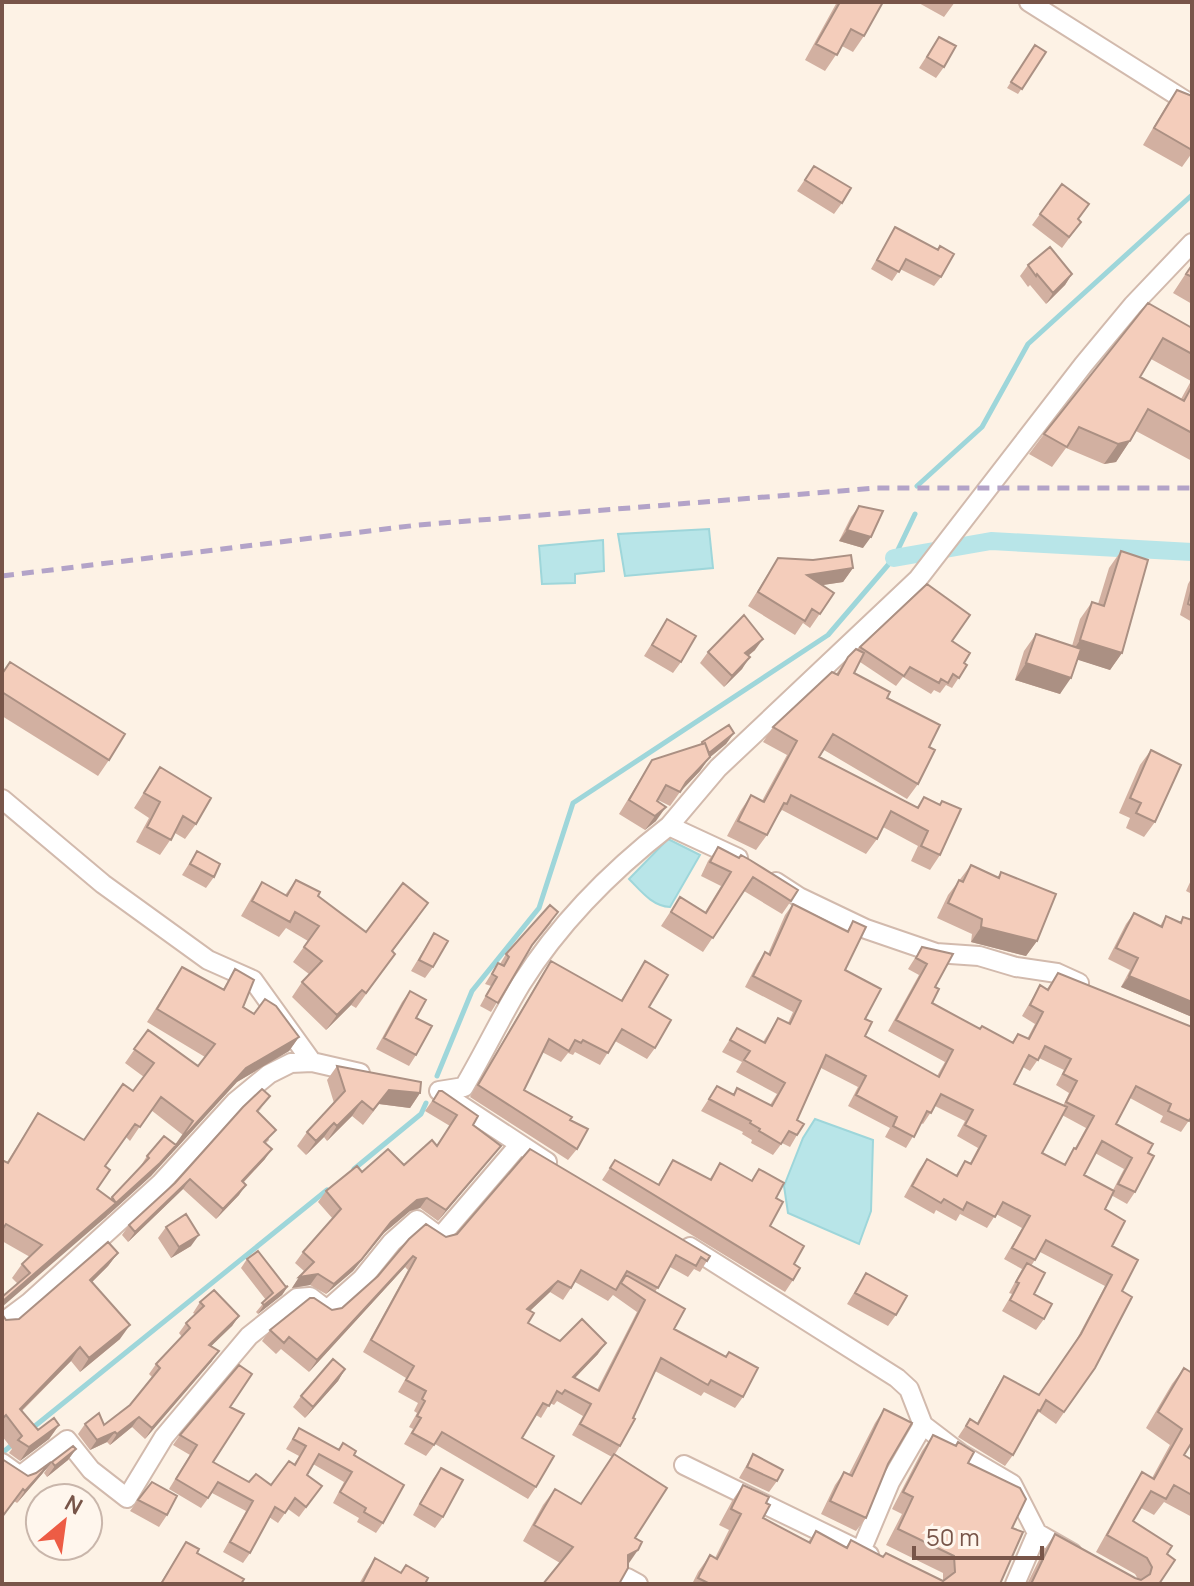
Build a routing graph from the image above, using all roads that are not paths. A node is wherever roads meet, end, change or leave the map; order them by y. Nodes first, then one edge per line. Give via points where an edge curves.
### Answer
1 (1029, 2) edge
2 (1192, 105) edge
3 (1192, 243) edge
4 (2, 799) edge
5 (669, 826) junction
6 (1094, 990) edge
7 (312, 1062) junction
8 (383, 1078) edge
9 (519, 1145) junction
10 (558, 1168) edge
11 (669, 1234) edge
12 (2, 1323) edge
13 (923, 1425) junction
14 (2, 1463) edge
15 (684, 1465) dead end
16 (1037, 1533) junction
17 (861, 1551) junction
18 (1090, 1562) edge
19 (886, 1563) edge
20 (1015, 1584) edge

1 - 2 street
3 - 5 street via 1084,364 918,579 718,768
4 - 7 street via 103,884 208,960 253,980
5 - 6 street via 866,929 936,953 979,956 1057,973
5 - 9 street via 630,856 549,944 464,1087 432,1090
7 - 8 street
7 - 12 street via 291,1063 269,1074 235,1102 160,1184
9 - 10 street
9 - 14 street via 440,1237 417,1220 327,1310 310,1297 297,1298 249,1336 164,1437 127,1498 91,1470 67,1440 20,1476
11 - 13 street via 897,1378 909,1389
13 - 16 street via 1012,1484
13 - 17 street via 890,1482
15 - 17 street
16 - 18 street
16 - 20 street
17 - 19 street

